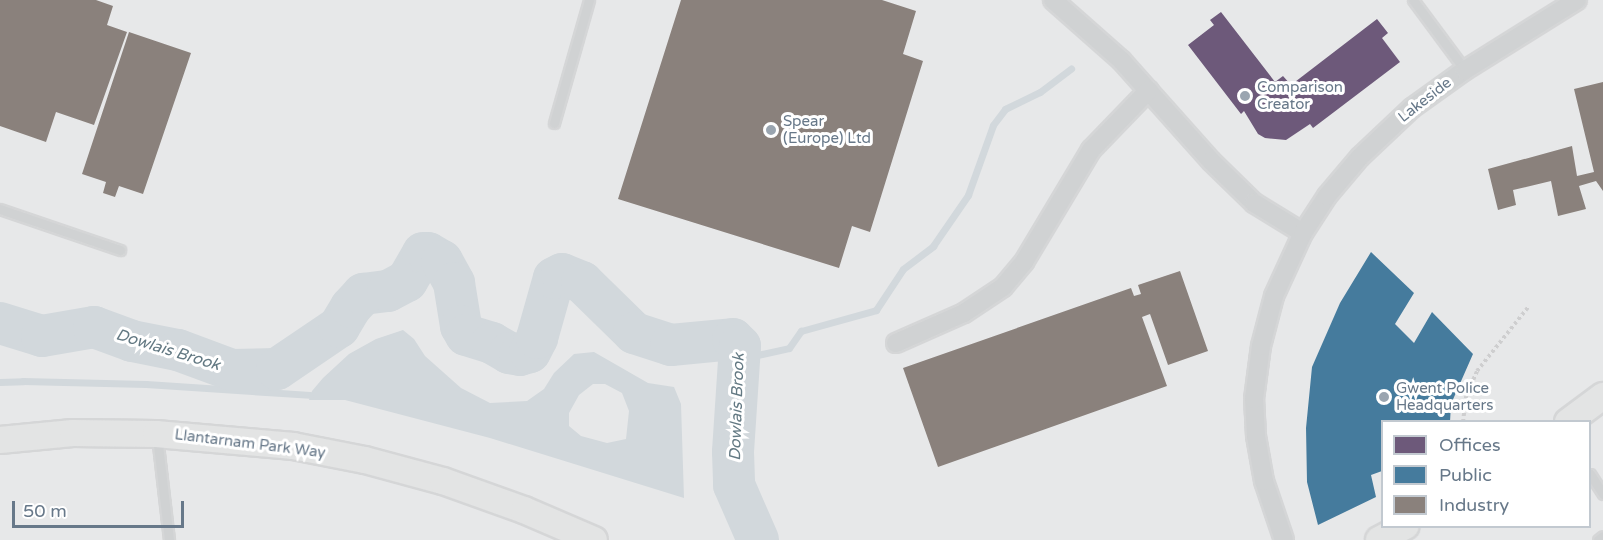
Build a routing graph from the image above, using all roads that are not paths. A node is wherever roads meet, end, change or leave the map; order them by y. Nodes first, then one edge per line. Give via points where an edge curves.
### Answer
1 (590, 0) edge
2 (1053, 0) edge
3 (1413, 0) edge
4 (1577, 0) edge
5 (1465, 70) junction
6 (1149, 90) junction
7 (554, 123) dead end
8 (0, 209) edge
9 (1303, 233) junction
10 (120, 250) dead end
11 (896, 343) dead end
12 (1603, 396) edge
13 (1571, 420) edge
14 (156, 434) junction
15 (0, 440) edge
16 (1591, 476) edge
17 (1603, 494) edge
18 (1400, 528) edge
19 (1603, 537) edge
20 (169, 540) edge
21 (593, 540) edge
22 (1284, 540) edge
23 (1379, 540) edge
24 (1598, 540) edge

1 - 7 lane
2 - 6 street
3 - 5 lane
4 - 5 street, Lakeside
5 - 9 street, Lakeside via 1412,108 1360,157
6 - 9 street via 1211,161 1254,202
6 - 11 street via 1091,150 1024,262 1003,287 964,313
8 - 10 lane
9 - 22 street, Lakeside via 1274,296 1261,346 1254,399 1264,480
12 - 13 street
14 - 15 street, Llantarnam Park Way via 73,433
14 - 20 lane
14 - 21 street, Llantarnam Park Way via 283,445 365,460 443,481
16 - 17 lane
18 - 23 street
19 - 24 lane

